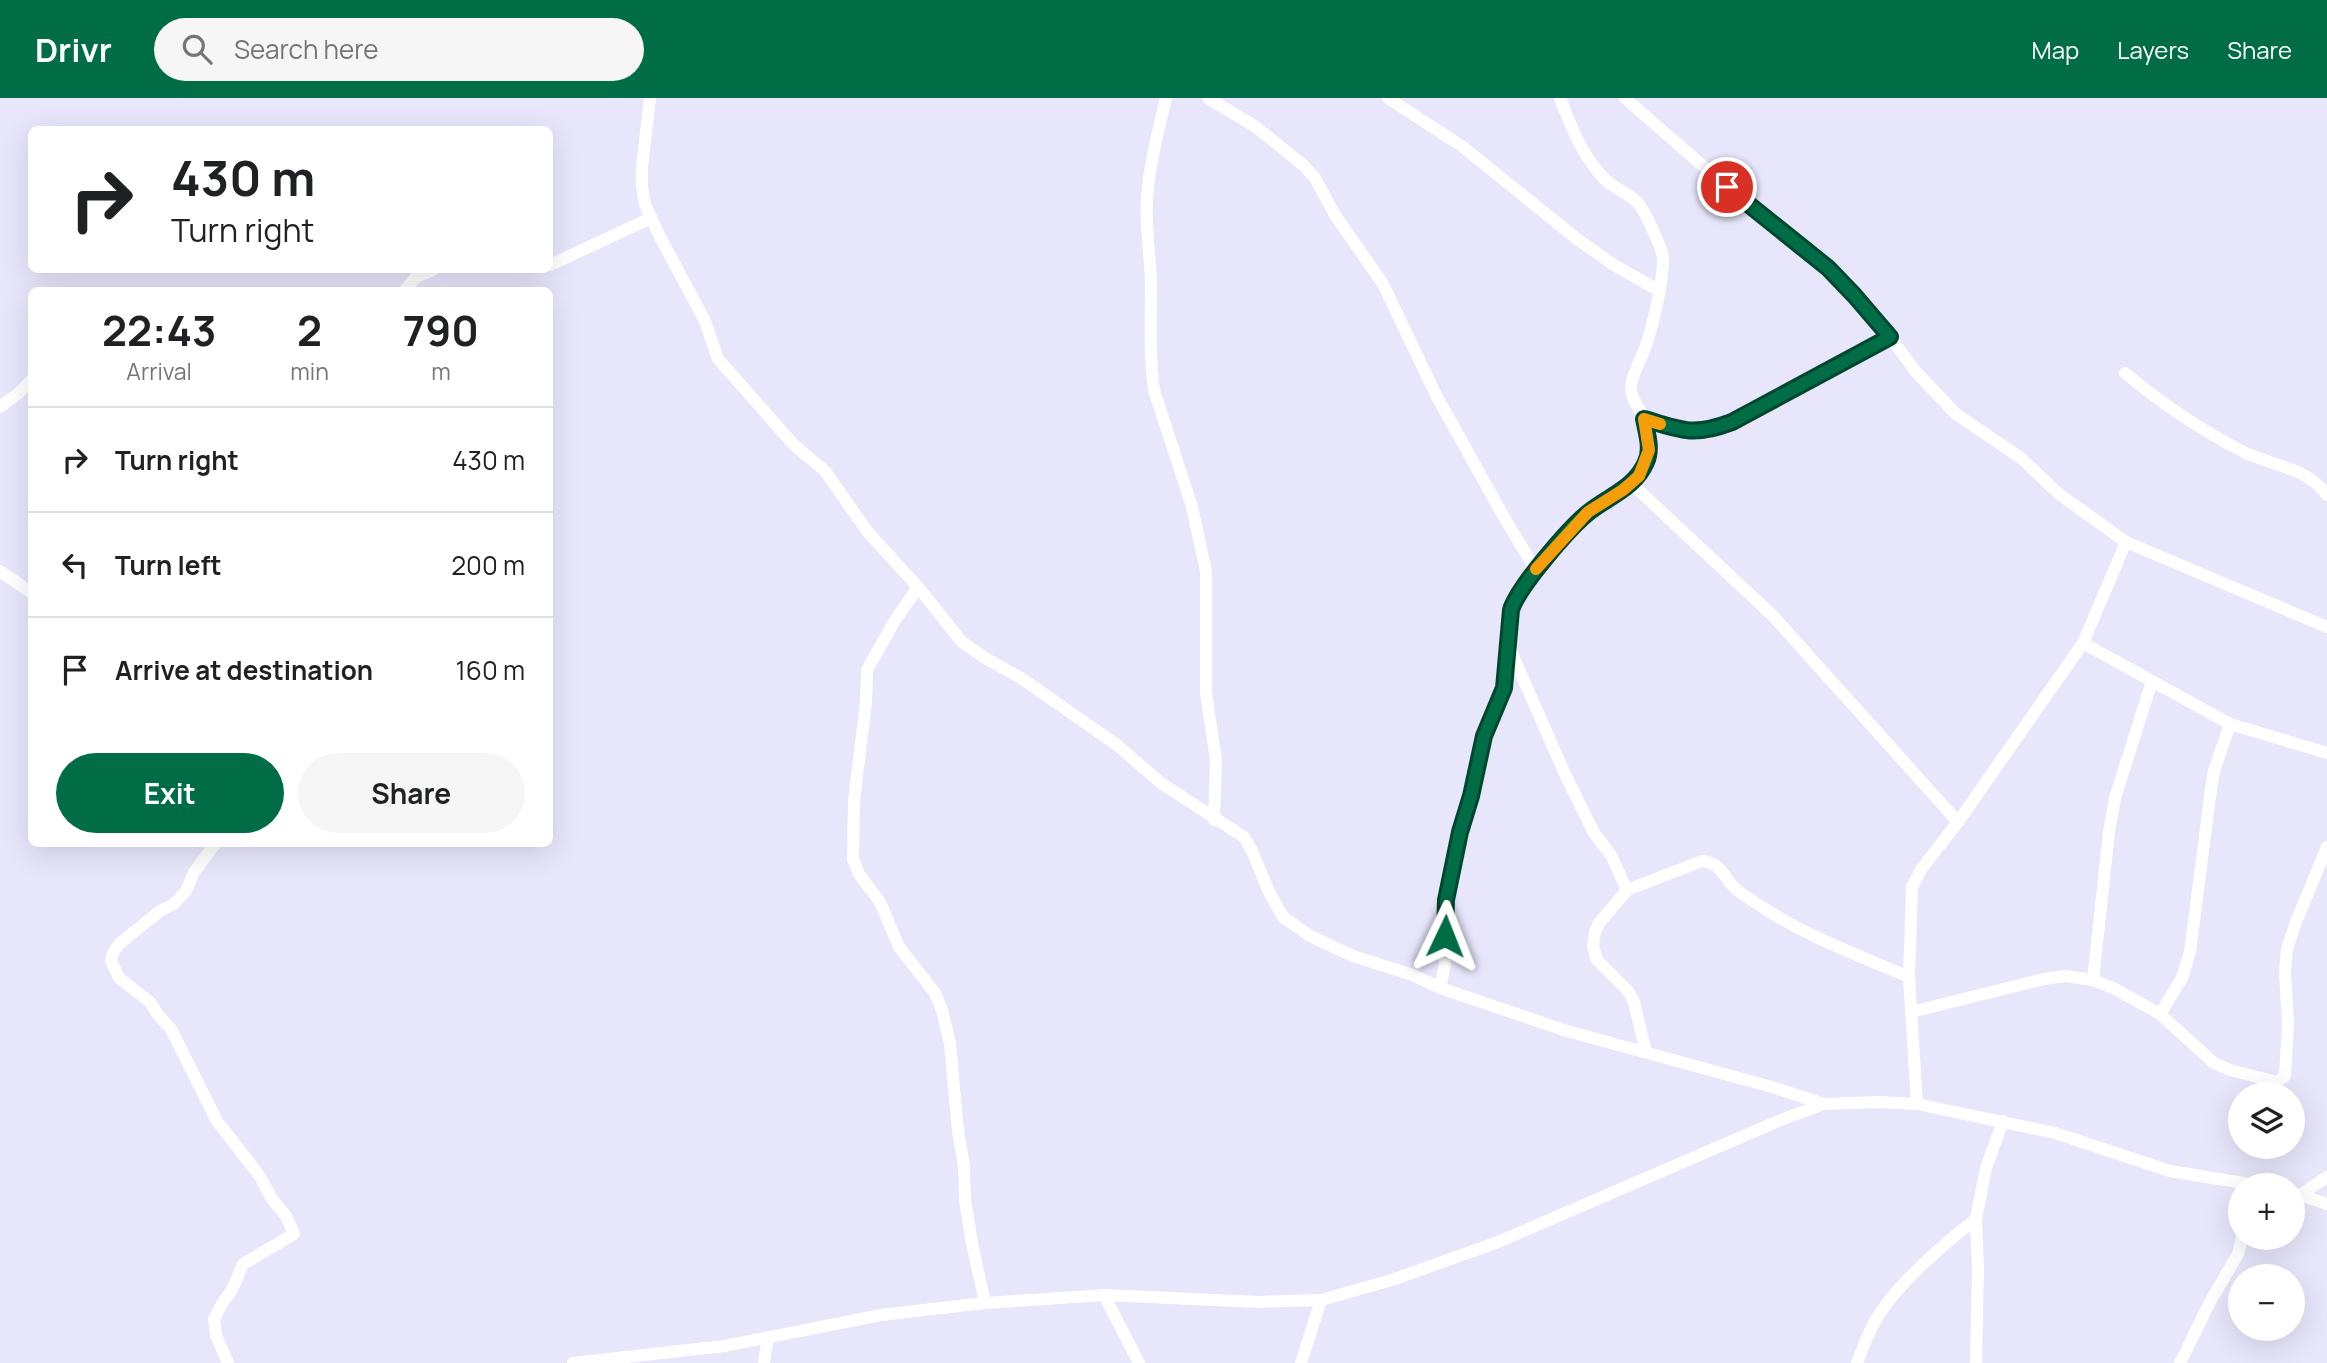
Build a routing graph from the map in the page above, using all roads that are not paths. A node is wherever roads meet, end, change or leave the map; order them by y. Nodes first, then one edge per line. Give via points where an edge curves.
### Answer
1 (650, 98) edge
2 (1166, 98) edge
3 (1208, 98) edge
4 (1388, 98) edge
5 (1560, 98) edge
6 (1625, 98) edge
7 (651, 218) junction
8 (553, 264) edge
9 (426, 273) edge
10 (408, 287) edge
11 (1658, 290) junction
12 (1890, 337) junction
13 (2124, 373) dead end
14 (28, 383) edge
15 (0, 407) edge
16 (1644, 419) junction
17 (1631, 483) junction
18 (2327, 495) edge
19 (2126, 542) junction
20 (1536, 569) junction
21 (0, 571) edge
22 (918, 587) junction
23 (28, 590) edge
24 (2327, 628) edge
25 (2083, 643) junction
26 (1509, 647) junction
27 (2152, 681) junction
28 (2231, 724) junction
29 (2327, 753) edge
30 (1214, 820) junction
31 (1958, 822) junction
32 (2327, 846) edge
33 (213, 847) edge
34 (1627, 890) junction
35 (1909, 977) junction
36 (2093, 980) junction
37 (1440, 988) junction
38 (1911, 1012) junction
39 (2160, 1014) junction
40 (1646, 1052) junction
41 (1824, 1104) junction
42 (1917, 1104) junction
43 (2003, 1121) junction
44 (2327, 1177) edge
45 (2228, 1181) edge
46 (2305, 1189) edge
47 (2305, 1197) edge
48 (2327, 1204) edge
49 (1976, 1219) junction
50 (2239, 1250) edge
51 (1104, 1295) junction
52 (1321, 1300) junction
53 (985, 1303) junction
54 (768, 1337) junction
55 (228, 1363) edge
56 (573, 1363) edge
57 (764, 1363) edge
58 (1139, 1363) edge
59 (1301, 1363) edge
60 (1857, 1363) edge
61 (1976, 1363) edge
62 (2180, 1363) edge

1 - 7 street via 642,187
2 - 30 street via 1148,188 1151,370 1206,571 1206,693 1216,760
3 - 20 street via 1256,127 1315,178 1383,284 1436,395
4 - 11 street via 1463,147 1577,239
5 - 11 street via 1594,168 1642,209 1663,255
6 - 12 street via 1828,268
7 - 8 street
7 - 22 street via 705,321 718,359 794,444 825,471 867,531
9 - 10 street
11 - 16 street via 1647,344 1632,382 1633,397
12 - 16 street via 1710,431 1695,433
12 - 19 street via 1956,414 2008,447 2059,494
13 - 18 street via 2202,429 2246,453 2312,478
14 - 15 street
16 - 17 street via 1649,450 1639,476
17 - 20 street via 1588,512
17 - 31 street via 1773,616
19 - 24 street
19 - 25 street
20 - 26 street via 1514,598
21 - 23 street
22 - 30 street via 962,642 1117,745
22 - 53 street via 867,670 853,859 880,902 900,947 943,1010 968,1222
25 - 27 street
25 - 31 street
26 - 34 street via 1570,784
26 - 37 street via 1504,688 1484,736 1450,873
27 - 28 street
27 - 36 street via 2115,798
28 - 29 street
28 - 39 street via 2214,771 2190,952 2182,978
30 - 37 street via 1244,837 1283,917 1353,956
31 - 35 street via 1912,887
32 - 39 street via 2287,949 2285,1076 2271,1081 2214,1063
33 - 55 street via 186,891 119,944 111,961 119,978 150,1002 171,1029 212,1113 259,1175 294,1234 243,1264 223,1301 214,1319 215,1335
34 - 35 street via 1702,861 1711,862 1734,888 1766,910 1812,936
34 - 40 street via 1600,923 1593,946 1597,960 1634,1002
35 - 38 street
36 - 38 street via 2044,979
36 - 39 street
37 - 40 street
38 - 42 street
40 - 41 street
41 - 42 street
41 - 52 street via 1497,1242
42 - 43 street
43 - 45 street via 2170,1171
43 - 49 street via 1986,1168
44 - 46 street
47 - 48 street
49 - 60 street via 1923,1265 1883,1309
49 - 61 street
50 - 62 street
51 - 52 street
51 - 53 street
51 - 58 street
52 - 59 street
53 - 54 street via 881,1315
54 - 56 street
54 - 57 street

